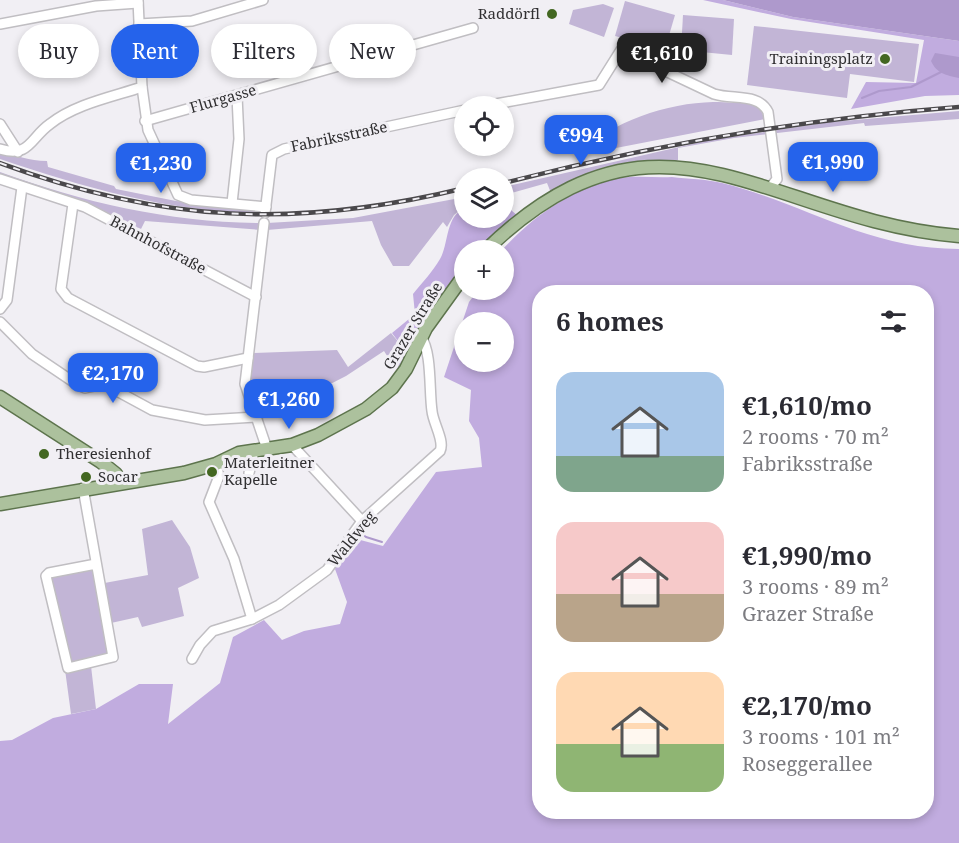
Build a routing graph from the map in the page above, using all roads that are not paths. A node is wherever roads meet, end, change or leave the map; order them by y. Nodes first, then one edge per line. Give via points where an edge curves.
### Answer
1 (263, 0) edge
2 (138, 2) edge
3 (0, 24) edge
4 (139, 24) joint
5 (473, 28) dead end
6 (142, 78) edge
7 (142, 87) junction
8 (237, 96) junction
9 (514, 100) edge
10 (454, 112) edge
11 (145, 121) junction
12 (0, 124) edge
13 (0, 149) edge
14 (18, 152) junction
15 (0, 179) edge
16 (22, 187) junction
17 (770, 188) junction
18 (232, 203) junction
19 (73, 204) junction
20 (265, 214) junction
21 (959, 236) edge
22 (498, 240) edge
23 (454, 290) edge
24 (256, 297) junction
25 (0, 309) edge
26 (0, 322) edge
27 (421, 337) junction
28 (248, 358) junction
29 (0, 397) edge
30 (256, 417) junction
31 (292, 445) junction
32 (261, 450) junction
33 (216, 464) junction
34 (249, 473) dead end
35 (120, 482) junction
36 (83, 488) junction
37 (0, 504) edge
38 (362, 521) junction
39 (96, 564) junction
40 (252, 619) junction
41 (192, 659) dead end

1 - 4 street via 192,21
2 - 3 street
2 - 4 street
5 - 8 street, Flurgasse
6 - 7 street
7 - 11 street
7 - 14 street via 59,118
8 - 11 street, Flurgasse
8 - 18 street via 239,139
9 - 17 street via 599,84 621,50 714,94 758,100 765,105 777,179
10 - 20 street, Fabriksstraße via 272,154
11 - 18 street via 178,195
12 - 14 street
13 - 14 street
15 - 16 street, Bahnhofstraße
16 - 19 street, Bahnhofstraße
16 - 25 street via 7,300
17 - 21 main road via 871,222
17 - 22 main road via 684,167 618,171 588,179 553,196
18 - 20 street
19 - 24 street, Bahnhofstraße
19 - 28 street via 61,289 68,298 196,366
20 - 24 street, Fabriksstraße
23 - 27 main road, Grazer Straße
24 - 28 street, Fabriksstraße
26 - 30 street via 32,354 78,386 104,384 152,410 205,420
27 - 31 main road, Grazer Straße via 401,377 384,395 336,425
27 - 38 street, Waldweg via 435,428 442,447
28 - 30 street, Fabriksstraße via 245,391
29 - 35 main road via 101,462
30 - 32 street, Fabriksstraße
31 - 32 main road, Grazer Straße
31 - 38 street
32 - 33 main road, Grazer Straße via 239,453
32 - 34 street
33 - 35 main road, Grazer Straße
33 - 40 street via 219,476 208,502 234,559
35 - 36 main road, Grazer Straße
36 - 37 main road, Grazer Straße
36 - 39 street
38 - 40 street, Waldweg via 327,570 279,605
39 - 39 street via 113,657 68,668 46,576
40 - 41 street, Waldweg via 213,631

